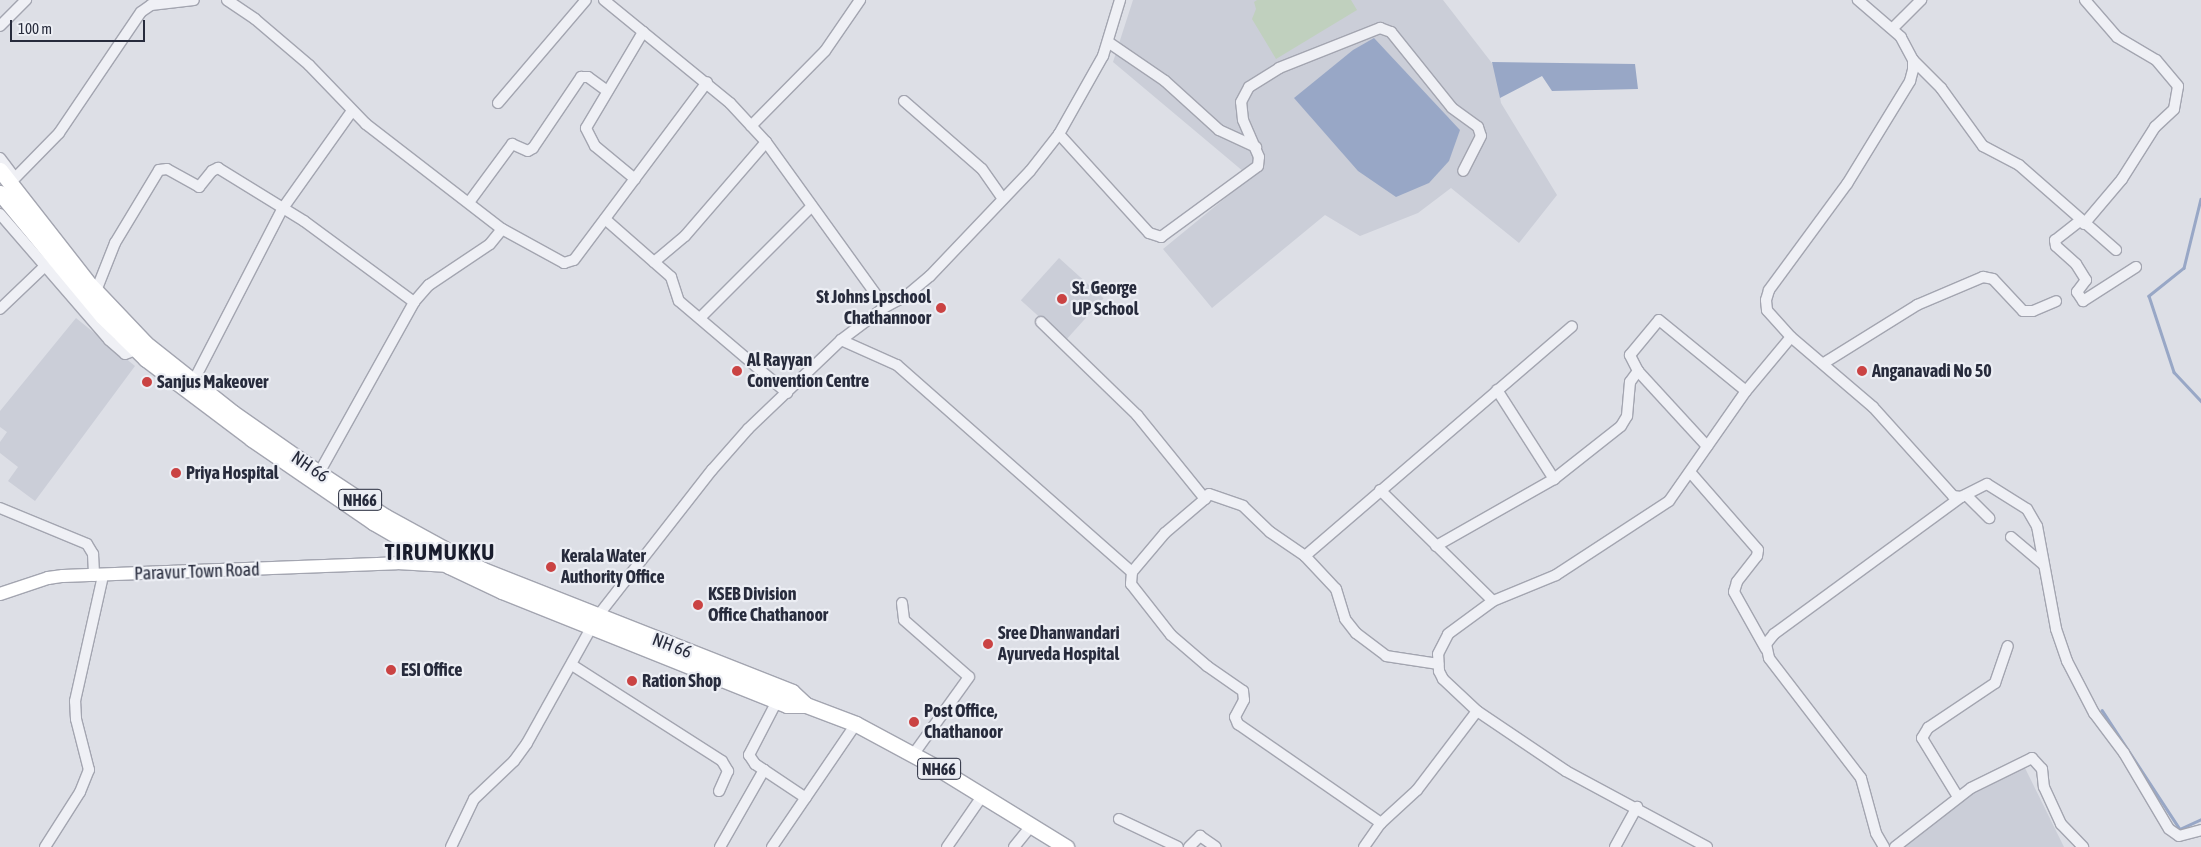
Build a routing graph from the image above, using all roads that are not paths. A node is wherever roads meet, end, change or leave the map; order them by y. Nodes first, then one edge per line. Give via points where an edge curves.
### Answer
1 (26, 0) edge
2 (194, 0) edge
3 (227, 0) edge
4 (586, 0) edge
5 (604, 0) edge
6 (860, 0) edge
7 (1120, 0) edge
8 (1858, 0) edge
9 (1921, 0) edge
10 (2085, 0) edge
11 (241, 3) edge
12 (0, 26) edge
13 (1894, 28) junction
14 (643, 32) junction
15 (1108, 42) junction
16 (1913, 60) junction
17 (707, 82) junction
18 (607, 91) junction
19 (904, 101) dead end
20 (498, 103) dead end
21 (352, 111) junction
22 (751, 126) junction
23 (1059, 134) junction
24 (766, 142) junction
25 (1256, 147) junction
26 (0, 158) edge
27 (0, 170) edge
28 (1463, 170) dead end
29 (15, 178) junction
30 (635, 179) junction
31 (0, 193) edge
32 (1002, 198) junction
33 (470, 201) junction
34 (812, 206) junction
35 (283, 208) junction
36 (0, 214) edge
37 (36, 217) junction
38 (605, 219) junction
39 (2082, 222) junction
40 (502, 229) junction
41 (2116, 250) dead end
42 (654, 262) junction
43 (44, 267) junction
44 (2136, 267) dead end
45 (96, 291) junction
46 (2056, 301) dead end
47 (414, 302) junction
48 (885, 306) junction
49 (0, 309) edge
50 (700, 318) junction
51 (1041, 322) dead end
52 (1572, 326) dead end
53 (1791, 337) junction
54 (841, 340) junction
55 (136, 350) junction
56 (1824, 363) junction
57 (1638, 371) junction
58 (193, 382) junction
59 (1497, 390) junction
60 (1746, 391) junction
61 (787, 393) junction
62 (1706, 446) junction
63 (1690, 472) junction
64 (319, 473) junction
65 (1554, 479) junction
66 (1380, 490) junction
67 (1964, 496) junction
68 (1205, 498) junction
69 (0, 508) edge
70 (1989, 518) dead end
71 (2011, 537) dead end
72 (1436, 546) junction
73 (416, 548) junction
74 (1305, 556) junction
75 (397, 563) junction
76 (2043, 564) junction
77 (449, 566) junction
78 (1132, 572) junction
79 (98, 576) junction
80 (0, 594) edge
81 (1493, 601) junction
82 (902, 603) dead end
83 (595, 622) junction
84 (2008, 646) dead end
85 (1766, 649) junction
86 (1438, 664) junction
87 (572, 665) junction
88 (777, 701) junction
89 (806, 705) junction
90 (1477, 711) junction
91 (856, 724) junction
92 (914, 755) junction
93 (764, 770) junction
94 (719, 791) dead end
95 (983, 795) junction
96 (1958, 797) junction
97 (806, 798) junction
98 (1638, 807) junction
99 (1119, 818) dead end
100 (1382, 823) junction
101 (1032, 825) junction
102 (2201, 830) edge
103 (45, 847) edge
104 (451, 847) edge
105 (720, 847) edge
106 (772, 847) edge
107 (947, 847) edge
108 (1014, 847) edge
109 (1066, 847) edge
110 (1178, 847) edge
111 (1189, 847) edge
112 (1216, 847) edge
113 (1364, 847) edge
114 (1615, 847) edge
115 (1706, 847) edge
116 (1884, 847) edge
117 (1895, 847) edge
118 (2083, 847) edge

1 - 12 street
2 - 29 street via 151,5 141,12 59,133
3 - 11 street
4 - 20 street
5 - 14 street
6 - 22 street via 825,51
7 - 15 street
8 - 13 street
9 - 13 street
10 - 39 street via 2116,37 2156,60 2178,86 2174,109 2156,126 2122,179
11 - 21 street via 309,65
13 - 16 street
14 - 17 street
14 - 18 street
15 - 23 street
15 - 25 street via 1165,81 1219,130
16 - 39 street via 1940,88 1983,146 2019,165
16 - 53 street via 1910,81 1847,184 1769,290 1768,310
17 - 22 street
17 - 30 street
18 - 30 street via 588,122 586,134 594,146
18 - 33 street via 586,76 581,77 533,148 528,151 512,144
19 - 32 street via 982,169
21 - 33 street
21 - 35 street
22 - 24 street
23 - 25 street via 1156,238 1168,234 1255,169 1260,162
23 - 32 street via 1030,172
24 - 34 street
24 - 42 street via 685,236
25 - 28 street via 1242,114 1241,102 1249,87 1279,68 1380,28 1391,32 1452,108 1478,127 1481,136
26 - 29 street
27 - 37 highway, NH 66 / NH66
29 - 37 street via 36,206
30 - 38 street
31 - 55 highway, NH 66 / NH66 via 76,286
32 - 48 street via 930,276 906,296
33 - 40 street
34 - 48 street
34 - 50 street
35 - 45 street via 218,168 199,187 162,168 154,175 114,243
35 - 47 street
35 - 58 street
36 - 43 street
37 - 45 highway, NH 66 / NH66
38 - 40 street via 570,263 557,261
38 - 42 street
39 - 41 street
39 - 44 street via 2055,240 2056,246 2076,264 2086,280 2077,292 2083,301
40 - 47 street via 490,244 429,285
42 - 50 street via 674,280 679,301
43 - 49 street
43 - 55 street via 123,352 128,354
45 - 58 highway, NH 66 / NH66 via 145,343
46 - 56 street via 2032,311 2023,311 1993,279 1984,277 1918,305
47 - 64 street
48 - 54 street
50 - 61 street
51 - 68 street via 1137,415
52 - 59 street
53 - 56 street
53 - 60 street
54 - 61 street
54 - 78 street via 897,365
55 - 73 highway, NH 66 / NH66 via 202,403 325,491
56 - 67 street via 1873,407 1950,494
57 - 60 street via 1630,355 1662,320
57 - 62 street
57 - 65 street via 1630,382 1625,421
58 - 64 highway, NH 66 / NH66
59 - 65 street
59 - 66 street
60 - 62 street
61 - 83 street via 748,429 712,470
62 - 63 street
63 - 81 street via 1669,501 1658,509 1556,575
63 - 85 street via 1758,550 1736,582 1734,592
64 - 83 highway, NH 66 / NH66 via 386,517 483,570
65 - 72 street
66 - 72 street
66 - 74 street
67 - 70 street
67 - 76 street via 1987,484 2022,505 2034,519
67 - 85 street via 1774,634
68 - 74 street via 1209,494 1243,506 1270,532
68 - 78 street via 1165,533
69 - 79 street via 87,544
71 - 76 street
72 - 81 street
73 - 75 main road
73 - 77 highway, NH 66 / NH66
74 - 86 street via 1336,589 1345,619 1356,633 1386,656
75 - 77 main road, Paravur Town Road
75 - 79 main road, Paravur Town Road
76 - 102 street via 2056,629 2067,661 2094,713 2124,753 2168,829 2179,836
77 - 83 highway, NH 66 / NH66
78 - 100 street via 1131,584 1171,635 1242,690 1244,700 1234,717 1238,724
79 - 80 main road, Paravur Town Road via 48,578
79 - 103 street via 75,701 88,770 80,792
81 - 86 street via 1448,634 1440,647
82 - 92 street via 904,620 969,677
83 - 87 street
83 - 88 highway, NH 66 / NH66
83 - 89 highway, NH 66 / NH66 via 792,692
84 - 96 street via 1995,683 1928,728 1922,738
85 - 116 street via 1768,658 1861,778 1876,834
86 - 90 street via 1443,679
87 - 94 street via 722,761 728,771
87 - 104 street via 514,761 474,799
88 - 89 highway, NH 66 / NH66 via 788,706
88 - 93 street via 749,752 751,760
89 - 91 highway, NH 66 / NH66
90 - 98 street via 1566,771
90 - 100 street via 1418,790
91 - 92 highway, NH 66 / NH66
91 - 97 street
92 - 95 highway, NH 66 / NH66
93 - 97 street
93 - 105 street
95 - 101 highway, NH 66 / NH66
95 - 107 street
96 - 117 street
96 - 118 street via 2032,758 2042,769 2044,787 2061,824
97 - 106 street
98 - 114 street
98 - 115 street
99 - 110 street
100 - 113 street
101 - 108 street
101 - 109 highway, NH 66 / NH66
111 - 112 street via 1200,836

